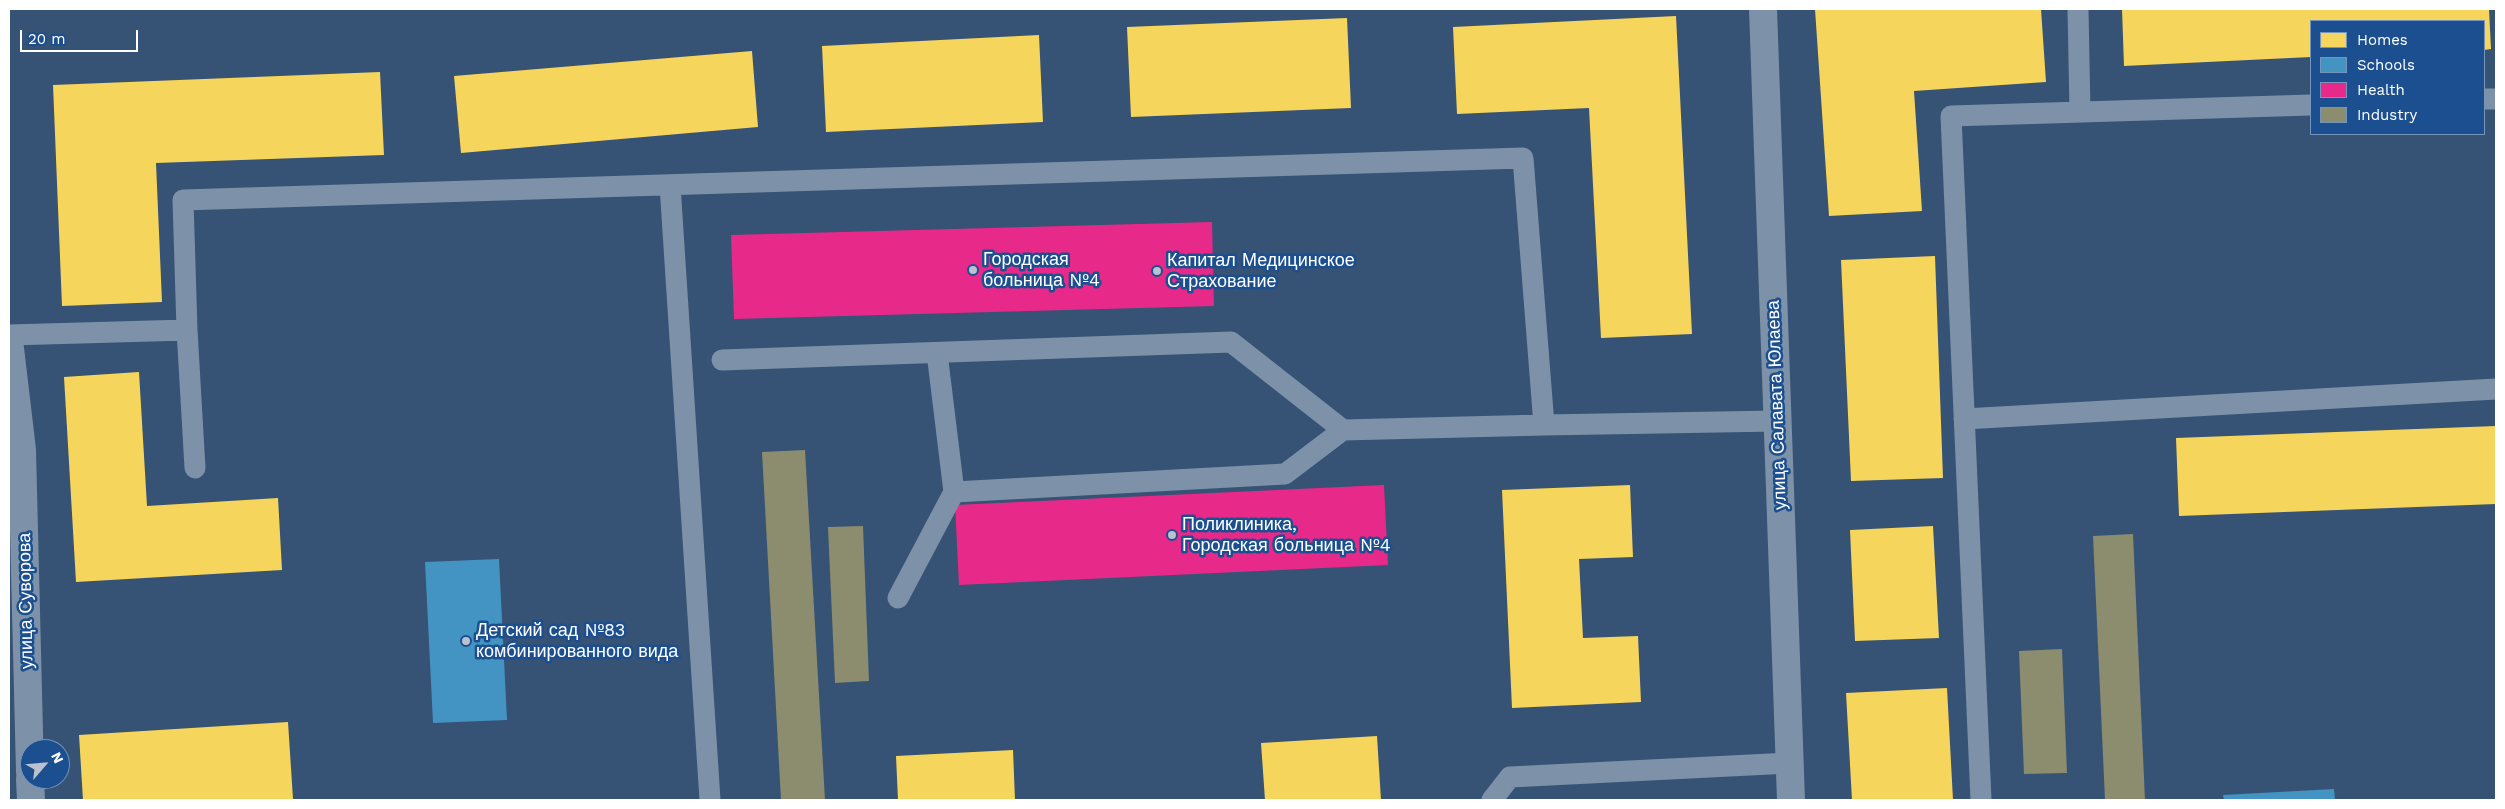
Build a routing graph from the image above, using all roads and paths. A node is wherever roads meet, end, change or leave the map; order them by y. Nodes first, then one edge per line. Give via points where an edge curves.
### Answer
1 (1763, 9) edge
2 (2078, 9) edge
3 (2310, 105) edge
4 (2080, 112) junction
5 (670, 185) junction
6 (187, 330) junction
7 (9, 335) edge
8 (9, 340) edge
9 (937, 353) junction
10 (722, 360) dead end
11 (2496, 389) edge
12 (1964, 419) junction
13 (1778, 421) junction
14 (1544, 425) junction
15 (1343, 430) junction
16 (15, 450) edge
17 (195, 468) dead end
18 (954, 492) junction
19 (898, 598) dead end
20 (28, 739) edge
21 (1790, 763) junction
22 (710, 800) edge
23 (1492, 800) edge
24 (1791, 800) edge
25 (1981, 800) edge

1 - 13 street, улица Салавата Юлаева
2 - 4 lane
3 - 4 lane
4 - 12 lane via 1951,116
5 - 6 lane via 183,200
5 - 14 lane via 1524,158
5 - 22 lane
6 - 7 lane
6 - 17 lane
8 - 16 street, улица Суворова
9 - 10 lane
9 - 15 lane via 1232,342
9 - 18 lane
11 - 12 lane
12 - 25 lane
13 - 14 lane
13 - 21 street, улица Салавата Юлаева
14 - 15 lane
15 - 18 lane via 1285,474
16 - 20 street, улица Суворова
18 - 19 lane
21 - 23 lane via 1510,778
21 - 24 street, улица Салавата Юлаева

